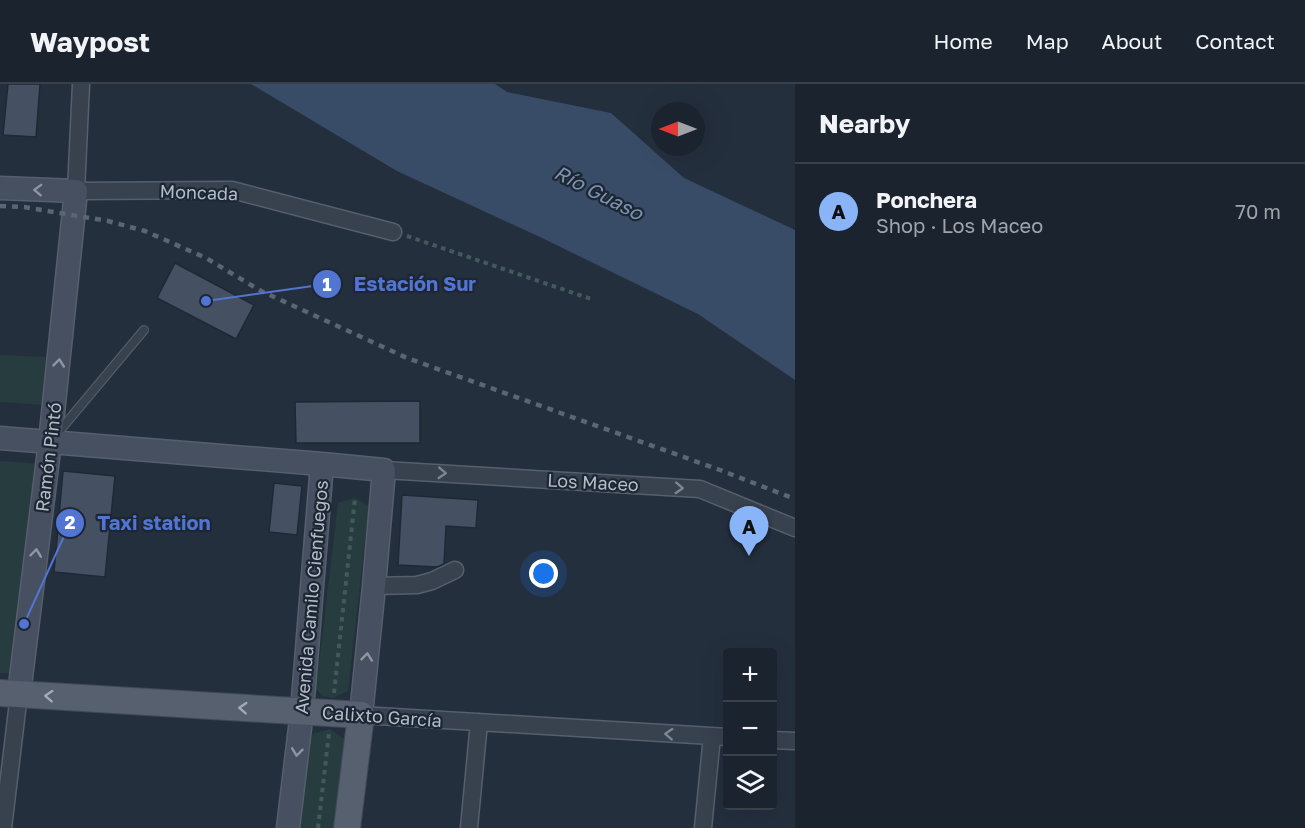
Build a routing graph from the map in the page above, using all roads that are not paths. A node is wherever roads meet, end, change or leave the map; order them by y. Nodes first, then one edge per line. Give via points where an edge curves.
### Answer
1 (81, 84) edge
2 (0, 188) edge
3 (76, 191) junction
4 (393, 232) road end
5 (144, 330) dead end
6 (0, 438) edge
7 (50, 442) junction
8 (322, 464) junction
9 (384, 470) junction
10 (795, 528) edge
11 (455, 570) dead end
12 (375, 586) junction
13 (9, 694) edge
14 (302, 711) junction
15 (361, 715) junction
16 (478, 722) junction
17 (720, 737) edge
18 (777, 740) edge
19 (795, 741) edge
20 (3, 828) edge
21 (288, 828) edge
22 (347, 828) edge
23 (469, 828) edge
24 (704, 828) edge

1 - 3 street, Ramón Pintó
3 -> 2 main road, Moncada
3 - 4 street, Moncada via 231,190
7 -> 3 main road, Ramón Pintó
5 - 7 lane
6 - 7 main road
7 - 8 main road
13 -> 7 main road, Ramón Pintó
8 - 9 main road, Avenida Camilo Cienfuegos
8 - 14 main road, Avenida Camilo Cienfuegos
9 -> 10 street, Los Maceo via 700,489
9 - 12 main road
11 - 12 street via 417,585
15 -> 12 main road
14 -> 13 main road, Calixto García
13 - 20 street, Ramón Pintó
14 - 15 main road, Calixto García
14 -> 21 main road, Avenida Camilo Cienfuegos
15 - 16 street, Calixto García
15 - 22 main road
17 -> 16 street, Calixto García
16 - 23 street
17 - 24 street
18 - 19 street

